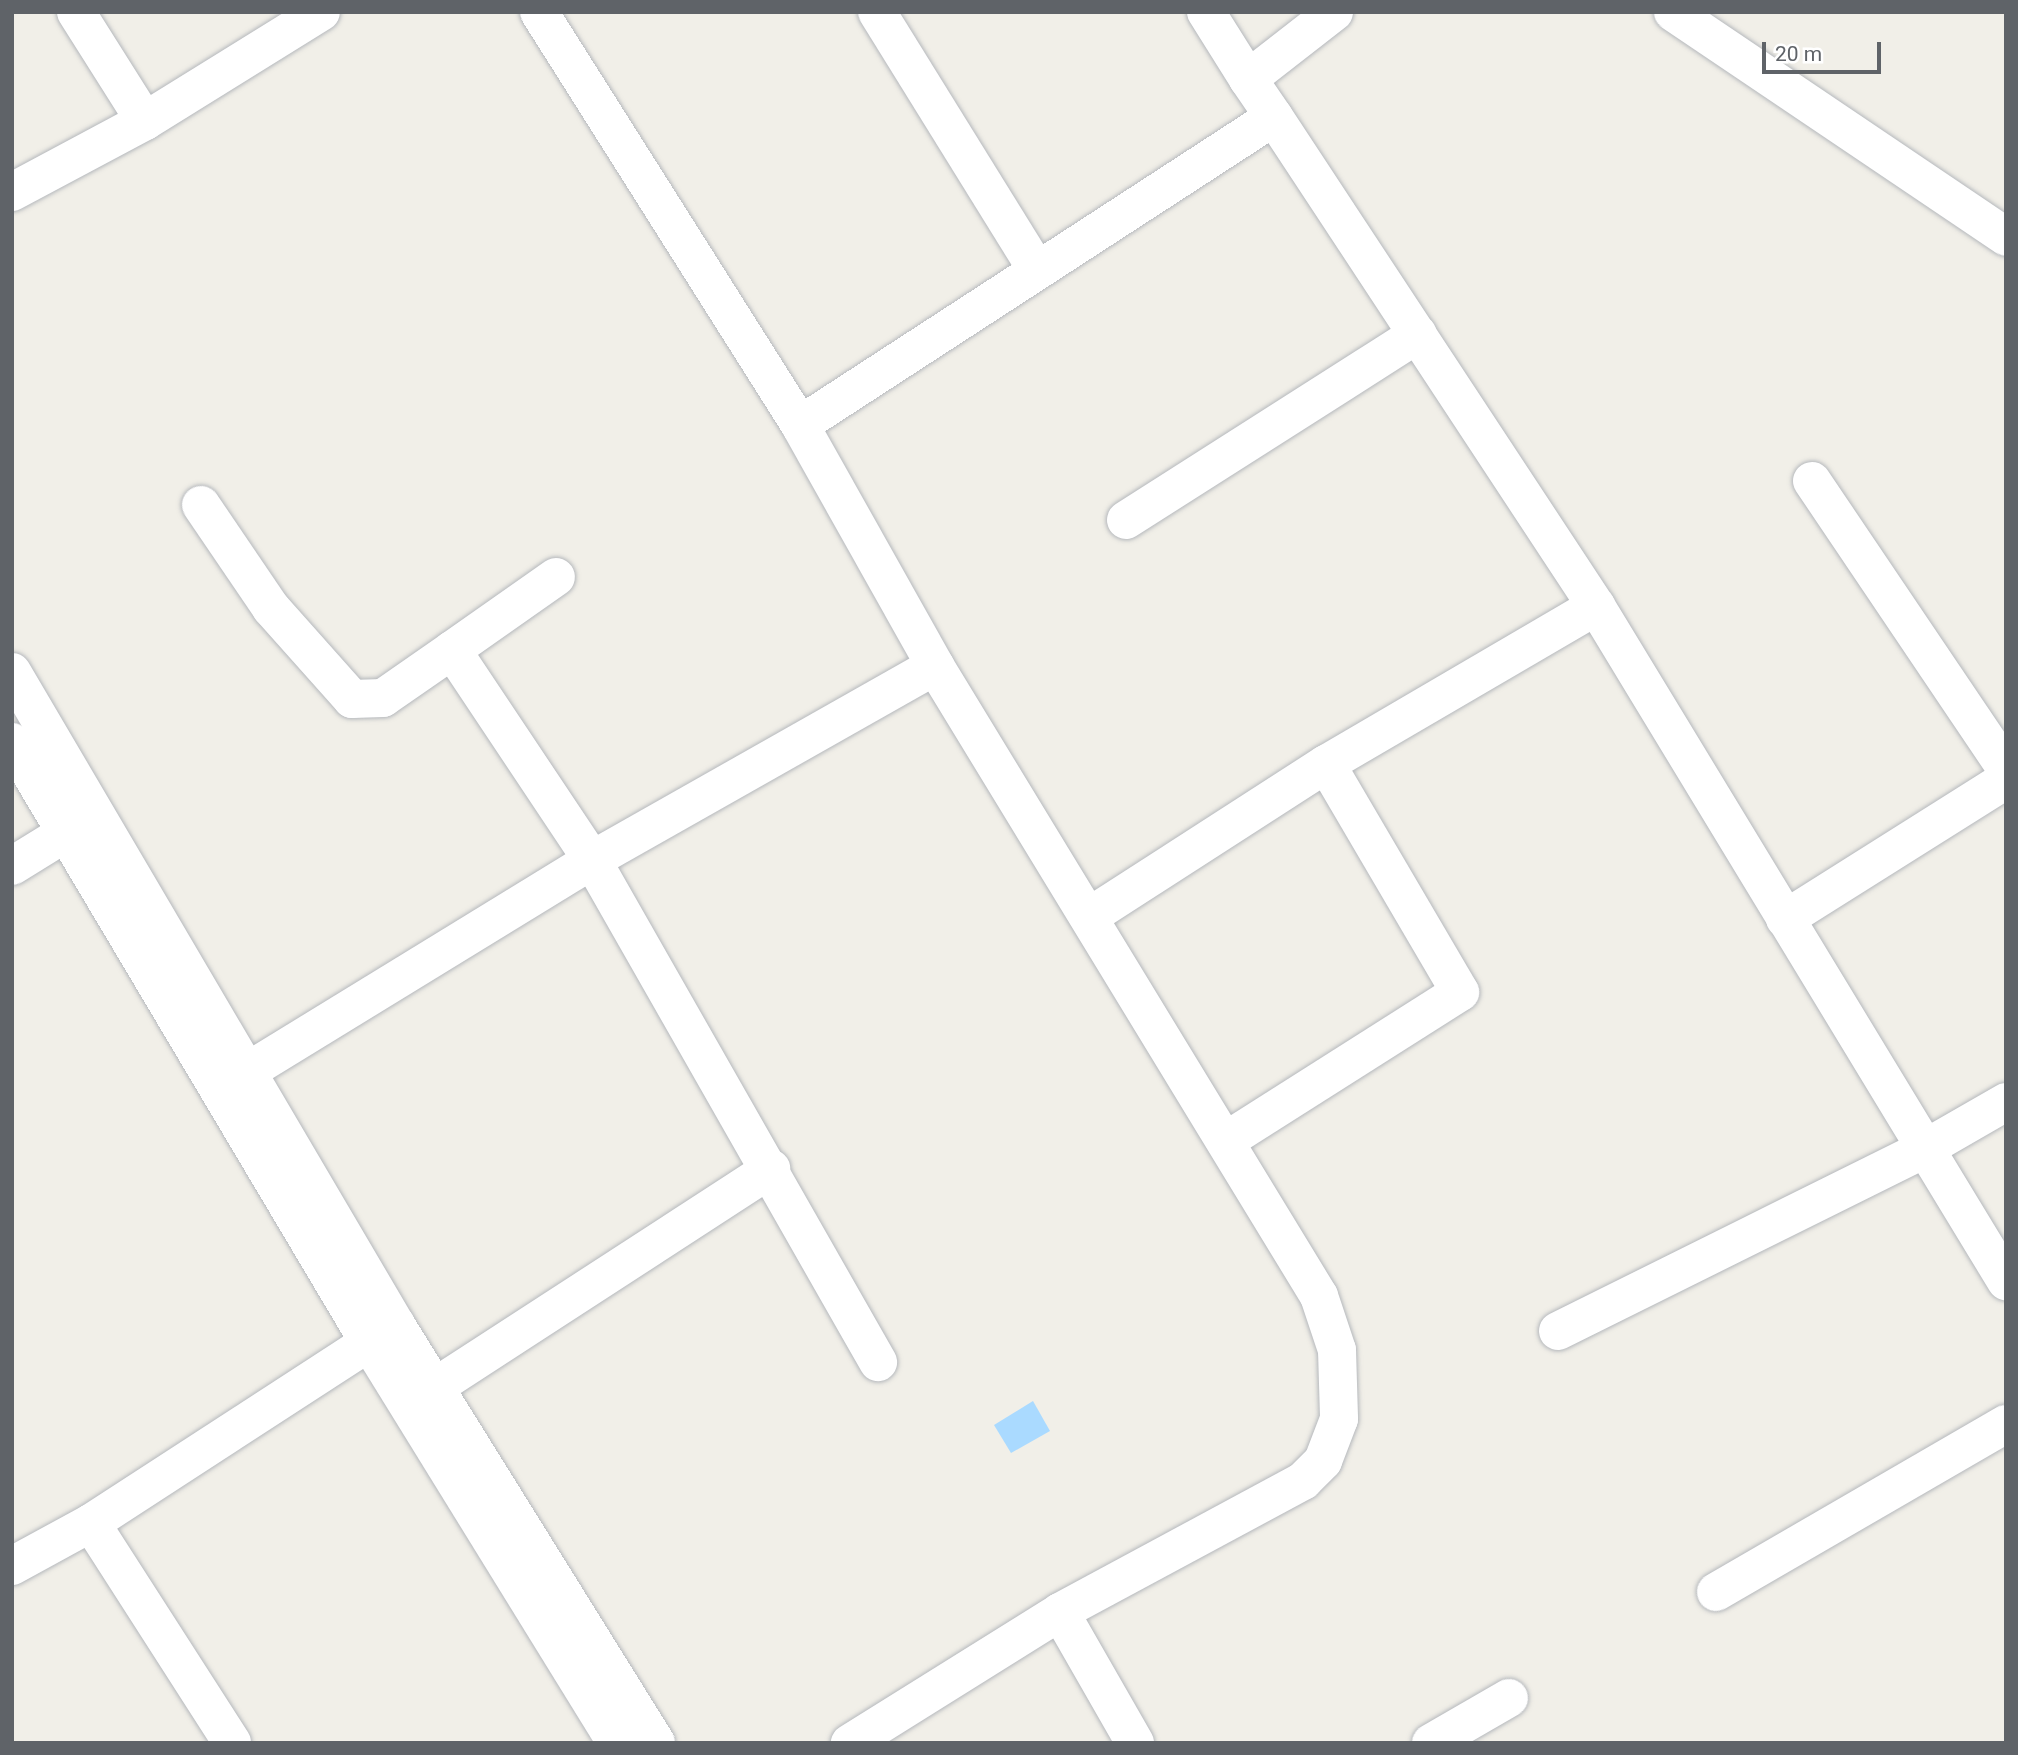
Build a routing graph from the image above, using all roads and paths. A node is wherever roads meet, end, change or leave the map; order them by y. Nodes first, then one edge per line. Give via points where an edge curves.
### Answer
1 (76, 12) edge
2 (321, 12) edge
3 (539, 12) edge
4 (877, 12) edge
5 (1206, 12) edge
6 (1335, 12) edge
7 (1673, 12) edge
8 (1248, 79) junction
9 (1274, 117) junction
10 (145, 121) junction
11 (12, 192) edge
12 (2006, 237) edge
13 (1037, 270) junction
14 (1418, 334) junction
15 (800, 425) junction
16 (1812, 481) dead end
17 (201, 505) dead end
18 (1126, 520) dead end
19 (556, 578) dead end
20 (1596, 606) junction
21 (452, 650) junction
22 (935, 666) junction
23 (12, 672) edge
24 (12, 742) edge
25 (1326, 764) junction
26 (2006, 769) edge
27 (2006, 780) edge
28 (83, 823) junction
29 (592, 860) junction
30 (12, 866) edge
31 (1090, 916) junction
32 (1785, 919) junction
33 (248, 1071) junction
34 (2006, 1102) edge
35 (1227, 1140) junction
36 (1926, 1148) junction
37 (771, 1169) junction
38 (2006, 1281) edge
39 (1558, 1331) dead end
40 (383, 1335) junction
41 (878, 1362) dead end
42 (435, 1387) junction
43 (2006, 1424) edge
44 (91, 1523) junction
45 (12, 1566) edge
46 (1716, 1592) dead end
47 (1060, 1612) junction
48 (1509, 1698) dead end
49 (232, 1743) edge
50 (616, 1743) edge
51 (656, 1743) edge
52 (850, 1743) edge
53 (1135, 1743) edge
54 (1431, 1743) edge

1 - 10 street
2 - 10 street
3 - 15 street
4 - 13 street
5 - 8 street
6 - 8 street
7 - 12 street
8 - 9 street
9 - 13 street
9 - 14 street
10 - 11 street
13 - 15 street
14 - 18 street
14 - 20 street
15 - 22 street
16 - 26 street
17 - 21 street via 271,608 352,699 383,698
19 - 21 street
20 - 25 street
20 - 32 street
21 - 29 street
22 - 29 street
22 - 31 street
23 - 28 street
24 - 28 street
25 - 31 street
25 - 35 street via 1460,992
27 - 32 street
28 - 30 street
28 - 33 street
28 - 40 street
29 - 33 street
29 - 37 street
31 - 35 street
32 - 36 street
33 - 40 street
34 - 36 street
35 - 47 street via 1319,1296 1337,1350 1339,1419 1323,1461 1303,1481
36 - 38 street
36 - 39 street
37 - 41 street
37 - 42 street
40 - 42 street
40 - 44 street
40 - 50 street
42 - 51 street
43 - 46 street
44 - 45 street
44 - 49 street
47 - 52 street
47 - 53 street
48 - 54 street

